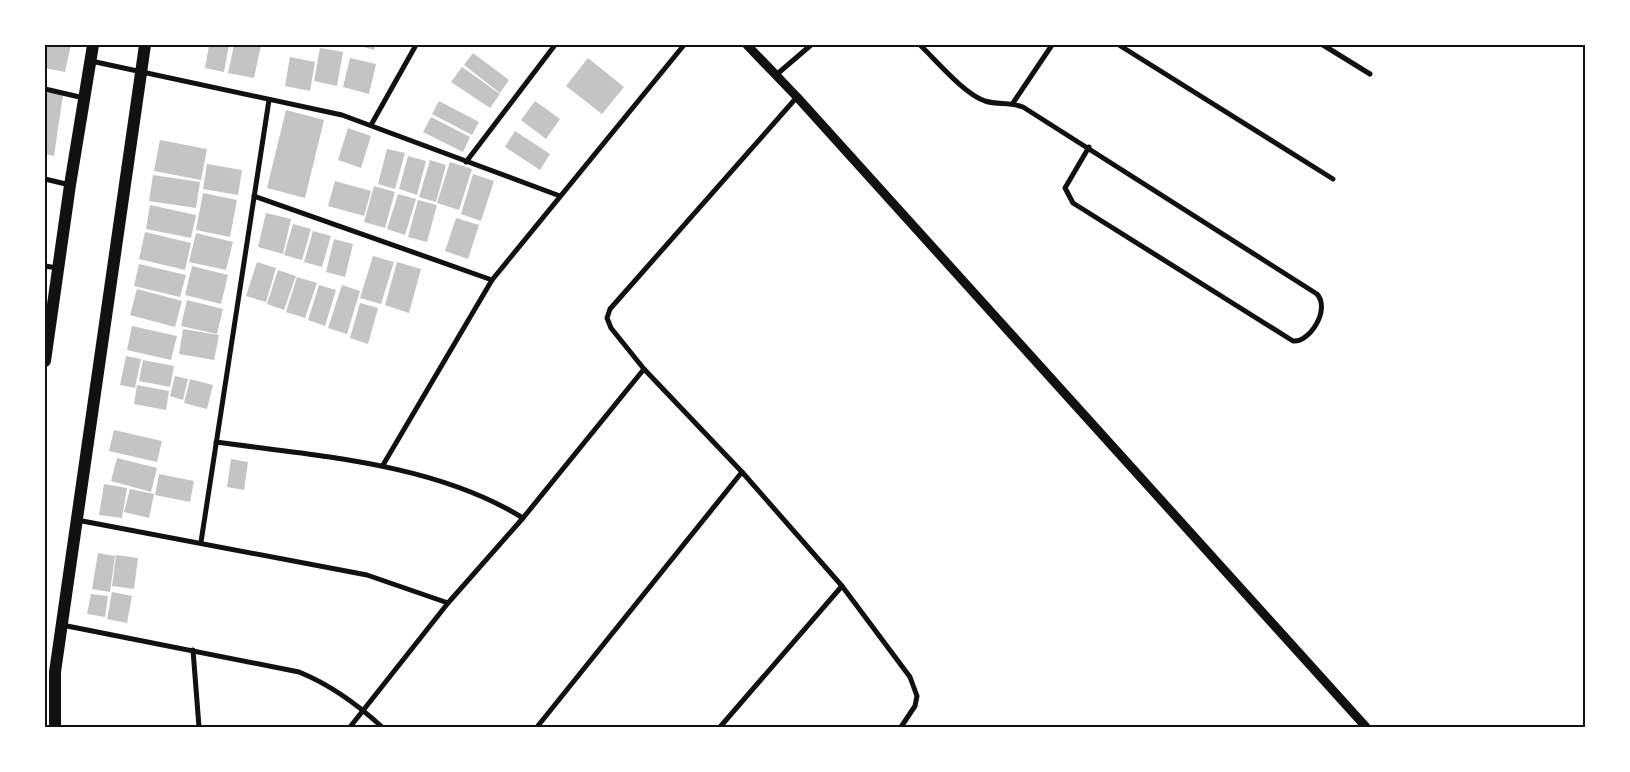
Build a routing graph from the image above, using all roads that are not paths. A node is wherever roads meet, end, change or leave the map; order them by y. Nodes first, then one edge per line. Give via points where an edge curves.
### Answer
1 (93, 45) edge
2 (145, 45) edge
3 (416, 45) edge
4 (555, 45) edge
5 (684, 45) edge
6 (747, 45) edge
7 (811, 45) edge
8 (920, 45) edge
9 (1052, 45) edge
10 (1119, 45) edge
11 (1323, 45) edge
12 (91, 61) junction
13 (141, 72) junction
14 (776, 74) junction
15 (1370, 74) dead end
16 (45, 89) edge
17 (797, 97) junction
18 (84, 98) junction
19 (269, 100) junction
20 (1013, 103) junction
21 (371, 125) junction
22 (1089, 147) junction
23 (466, 162) junction
24 (45, 179) edge
25 (1333, 179) dead end
26 (70, 185) junction
27 (254, 196) junction
28 (560, 196) junction
29 (51, 267) edge
30 (492, 280) junction
31 (45, 361) edge
32 (644, 369) junction
33 (216, 442) junction
34 (383, 465) junction
35 (742, 472) junction
36 (523, 518) junction
37 (77, 520) junction
38 (201, 542) junction
39 (842, 586) junction
40 (448, 603) junction
41 (62, 625) junction
42 (193, 650) junction
43 (363, 710) junction
44 (55, 727) edge
45 (199, 727) edge
46 (350, 727) edge
47 (382, 727) edge
48 (537, 727) edge
49 (720, 727) edge
50 (901, 727) edge
51 (1366, 727) edge

1 - 12 main road
2 - 13 main road
3 - 21 street
4 - 23 street
5 - 28 street
6 - 14 street
7 - 14 street
8 - 20 street via 969,92 997,104
9 - 20 street
10 - 25 street
11 - 15 street
12 - 13 street
12 - 18 main road
13 - 19 street
13 - 37 main road
14 - 17 street
16 - 18 street
17 - 32 street via 610,309 611,328
17 - 51 street
18 - 26 main road
19 - 21 street via 342,115
19 - 27 street
20 - 22 street
21 - 23 street
22 - 22 street via 1065,188 1073,203 1293,341 1302,339 1318,322 1323,304 1317,294
23 - 28 street
24 - 26 street
26 - 29 main road
27 - 30 street
27 - 33 street
28 - 30 street
29 - 31 main road
30 - 34 street
32 - 35 street
32 - 36 street
33 - 34 street
33 - 38 street
34 - 36 street via 485,497
35 - 39 street
35 - 48 street
36 - 40 street
37 - 38 street
37 - 41 main road
38 - 40 street via 367,575
39 - 49 street
39 - 50 street via 915,687 915,706
40 - 43 street
41 - 42 street
41 - 44 main road via 56,672
42 - 43 street via 299,672 324,682
42 - 45 street
43 - 46 street
43 - 47 street

